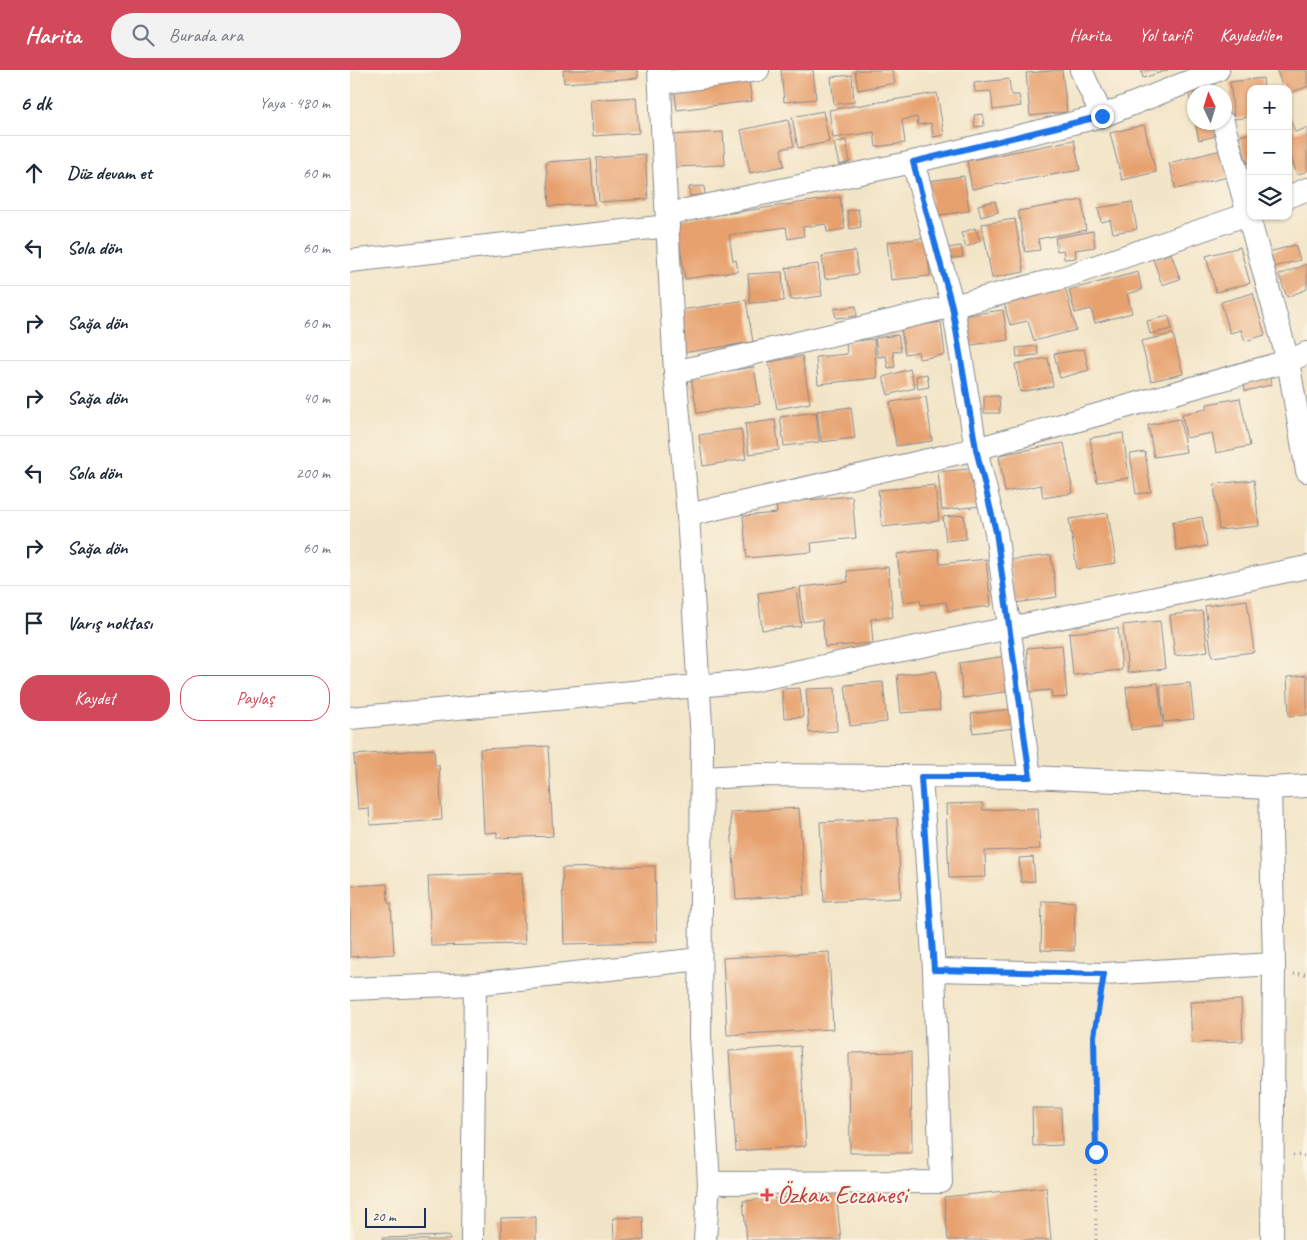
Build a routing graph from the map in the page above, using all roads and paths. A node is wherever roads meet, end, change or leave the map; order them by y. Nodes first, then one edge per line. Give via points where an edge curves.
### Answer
1 (758, 70) edge
2 (1081, 70) edge
3 (659, 76) edge
4 (1212, 76) edge
5 (1102, 116) junction
6 (1225, 130) edge
7 (913, 162) junction
8 (1307, 189) edge
9 (1292, 195) edge
10 (1247, 204) edge
11 (1247, 215) edge
12 (667, 220) junction
13 (1252, 220) edge
14 (350, 261) edge
15 (952, 306) junction
16 (1298, 357) edge
17 (675, 372) junction
18 (976, 449) junction
19 (1307, 470) edge
20 (688, 516) junction
21 (1307, 567) edge
22 (1010, 626) junction
23 (698, 686) junction
24 (350, 718) edge
25 (921, 777) junction
26 (1030, 777) junction
27 (702, 778) junction
28 (1307, 786) edge
29 (1270, 788) junction
30 (700, 959) junction
31 (1274, 964) junction
32 (934, 970) junction
33 (1104, 974) junction
34 (475, 984) junction
35 (350, 989) edge
36 (709, 1183) junction
37 (472, 1240) edge
38 (706, 1240) edge
39 (1096, 1240) edge
40 (1272, 1240) edge

1 - 3 street
2 - 5 street
3 - 12 street
4 - 5 street
5 - 7 street
6 - 10 street
7 - 12 street
7 - 15 street
8 - 9 street
11 - 15 street via 1065,277
12 - 14 street
12 - 17 street
13 - 16 street
15 - 17 street
15 - 18 street
16 - 18 street
16 - 19 street
17 - 20 street
18 - 20 street
18 - 22 street via 996,532
20 - 23 street
21 - 22 street
22 - 23 street via 751,681
22 - 26 street
23 - 24 street
23 - 27 street
25 - 26 street
25 - 27 street
25 - 32 street
26 - 29 street
27 - 30 street
28 - 29 street
29 - 31 street
30 - 34 street
30 - 36 street via 701,1054
31 - 33 street
31 - 40 street
32 - 33 street
32 - 36 street via 941,1182
33 - 39 path via 1094,1036
34 - 35 street
34 - 37 street
36 - 38 street

